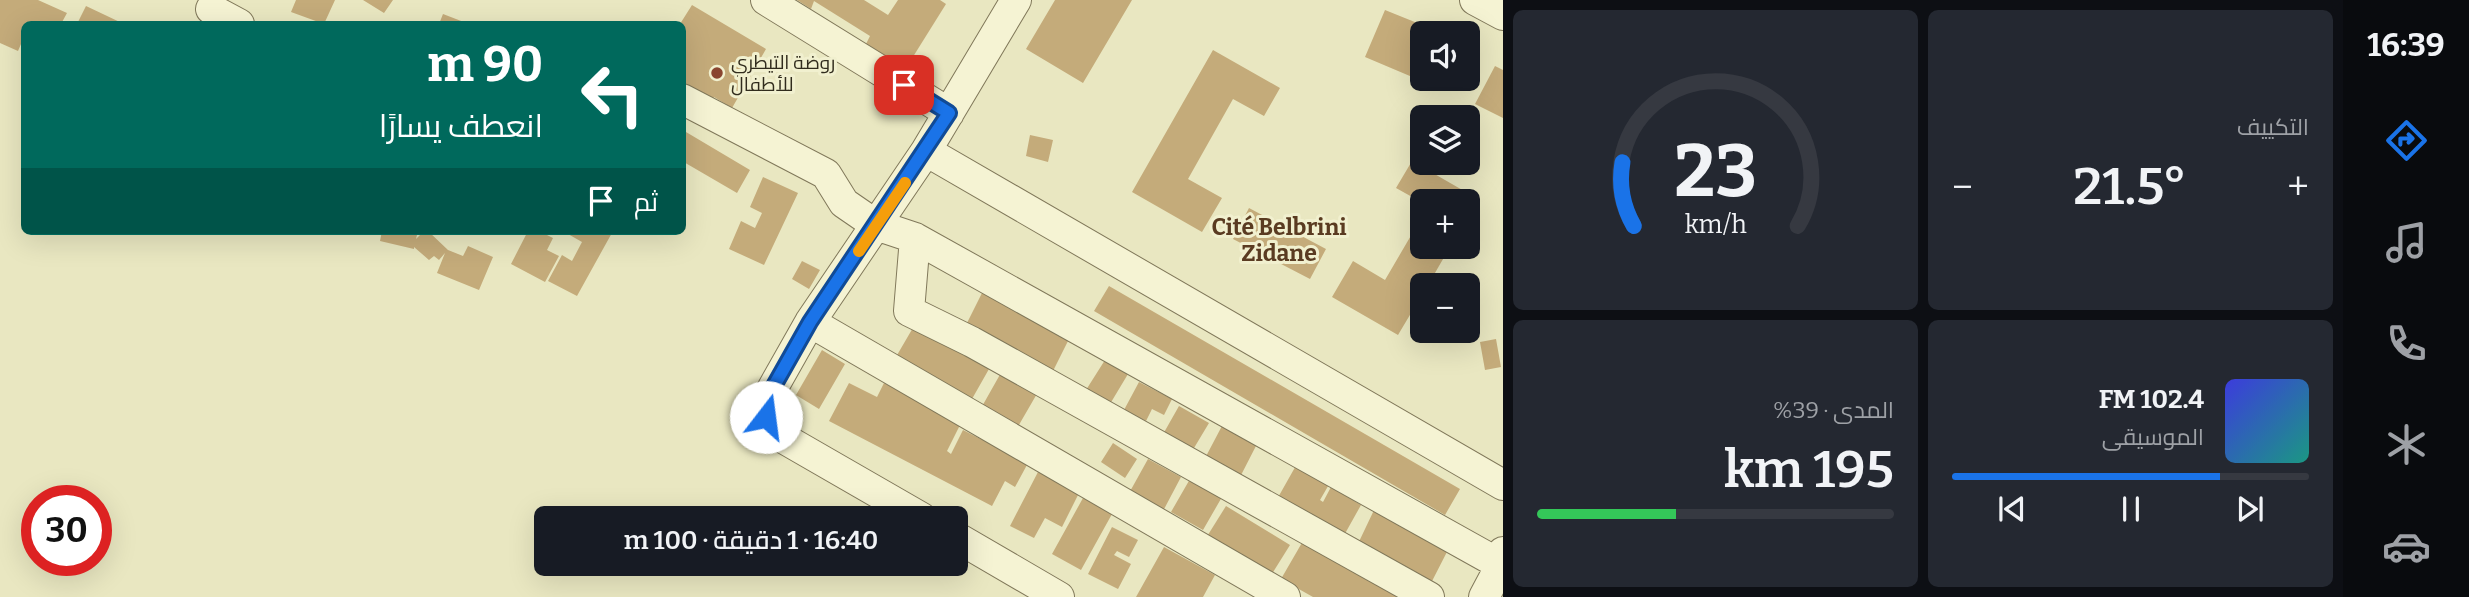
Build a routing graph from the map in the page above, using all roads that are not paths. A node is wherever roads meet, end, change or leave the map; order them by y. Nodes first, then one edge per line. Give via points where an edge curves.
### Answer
1 (766, 0) edge
2 (1016, 0) edge
3 (1475, 0) edge
4 (210, 11) edge
5 (1503, 15) edge
6 (232, 21) edge
7 (686, 101) edge
8 (949, 113) junction
9 (926, 151) junction
10 (876, 225) junction
11 (915, 238) junction
12 (810, 322) junction
13 (1503, 485) edge
14 (901, 506) edge
15 (968, 544) edge
16 (1502, 561) edge
17 (1059, 597) edge
18 (1285, 597) edge
19 (1429, 597) edge
20 (1484, 597) edge

1 - 8 street
2 - 8 street
3 - 5 street
4 - 6 street
7 - 10 street via 825,174 844,203
8 - 9 street
9 - 10 street
9 - 13 street
10 - 11 street
10 - 12 street
11 - 16 street
11 - 19 street via 909,311
12 - 14 street via 766,400 766,417 783,438
12 - 18 street
15 - 17 street
16 - 20 street

